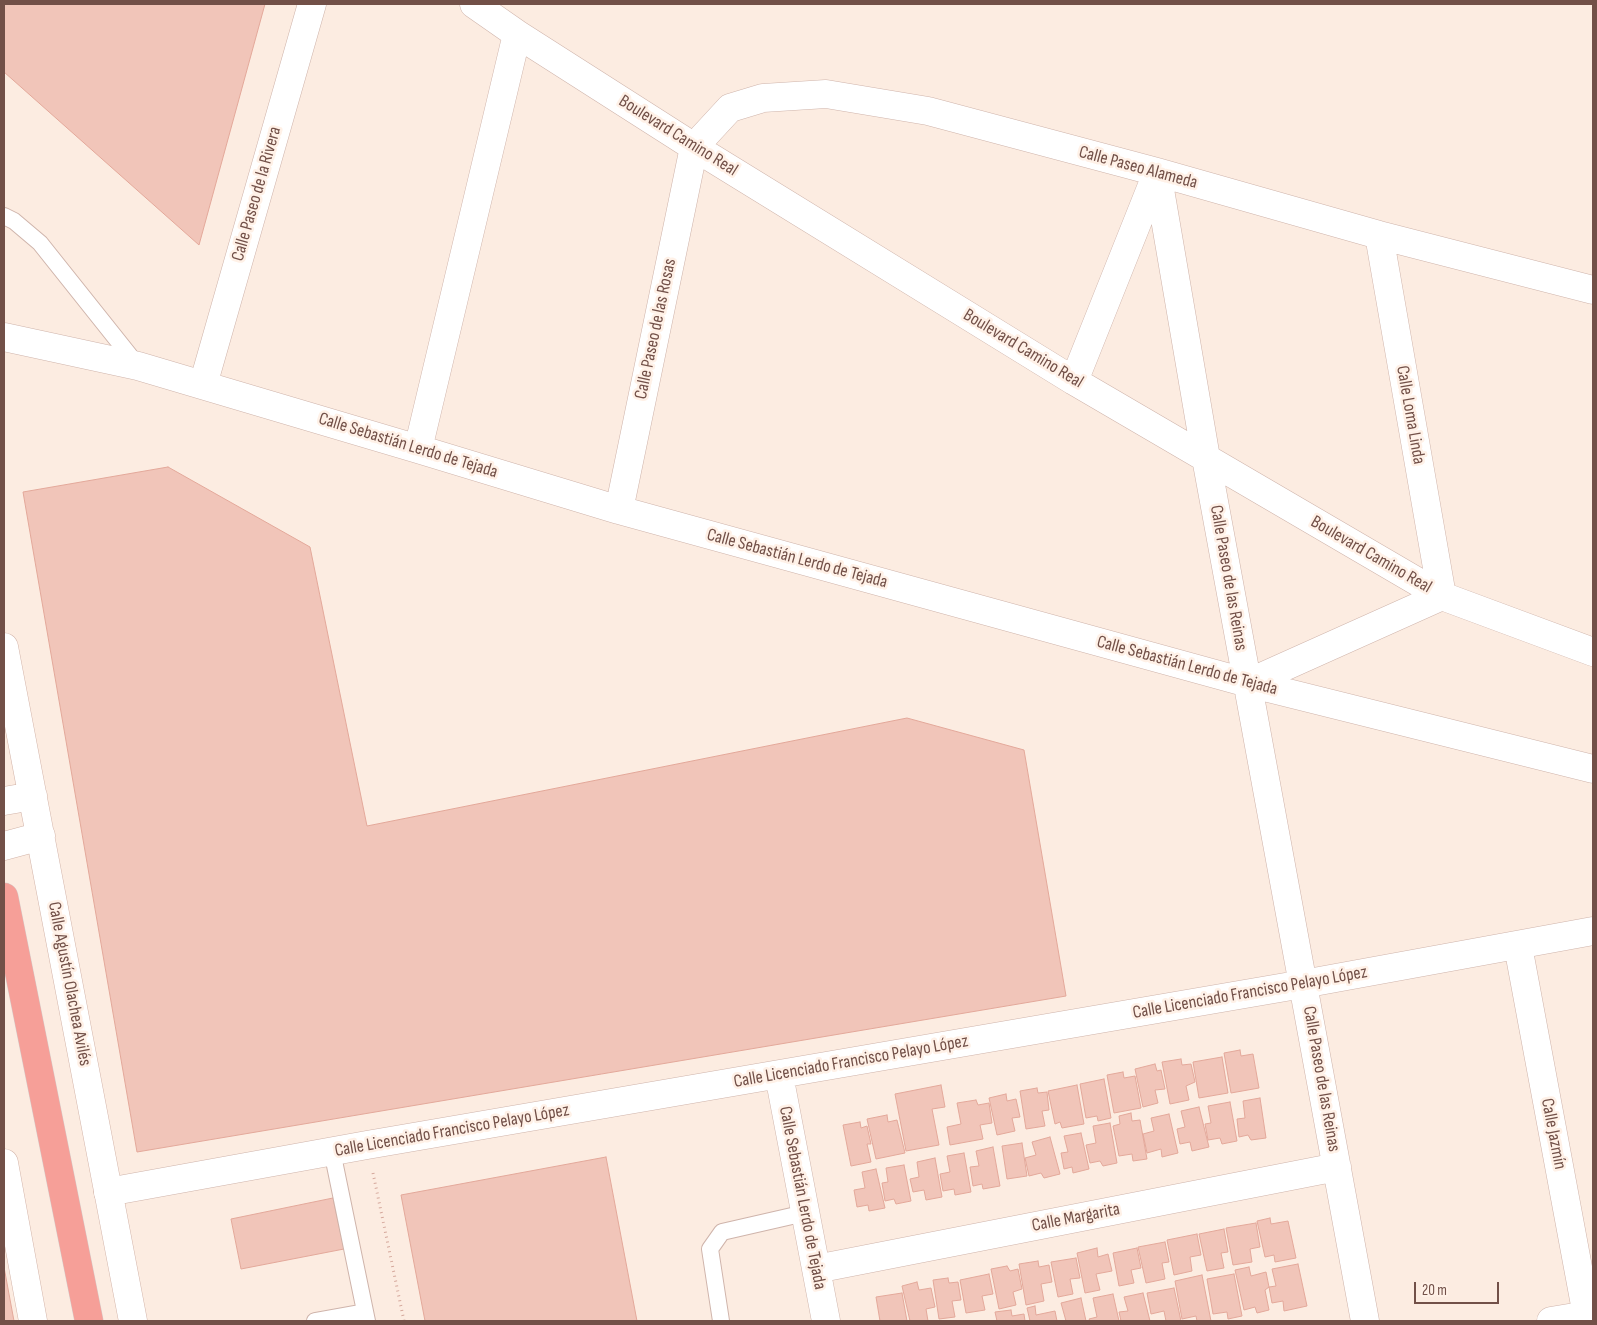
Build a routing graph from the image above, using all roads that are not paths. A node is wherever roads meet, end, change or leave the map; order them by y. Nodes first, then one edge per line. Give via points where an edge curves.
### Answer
1 (312, 4) edge
2 (474, 4) edge
3 (517, 34) junction
4 (694, 147) junction
5 (1157, 172) junction
6 (4, 216) edge
7 (1379, 235) junction
8 (1593, 290) edge
9 (4, 336) edge
10 (138, 366) junction
11 (1074, 381) junction
12 (202, 385) junction
13 (418, 449) junction
14 (1206, 458) junction
15 (619, 510) junction
16 (1442, 596) junction
17 (4, 647) edge
18 (1593, 652) edge
19 (1248, 683) junction
20 (1593, 769) edge
21 (33, 796) junction
22 (4, 801) edge
23 (41, 836) junction
24 (4, 846) edge
25 (4, 897) edge
26 (1593, 931) edge
27 (1518, 946) junction
28 (1303, 984) junction
29 (779, 1075) junction
30 (332, 1151) junction
31 (4, 1163) edge
32 (1337, 1167) junction
33 (108, 1192) junction
34 (805, 1212) junction
35 (9, 1224) edge
36 (816, 1268) junction
37 (366, 1317) edge
38 (1589, 1317) edge
39 (33, 1321) edge
40 (89, 1321) edge
41 (133, 1321) edge
42 (315, 1321) edge
43 (721, 1321) edge
44 (826, 1321) edge
45 (1365, 1321) edge
46 (1551, 1321) edge

1 - 12 street, Calle Paseo de la Rivera
2 - 3 street, Boulevard Camino Real
3 - 4 street, Boulevard Camino Real
3 - 13 street
4 - 5 street, Calle Paseo Alameda via 730,108 763,98 826,94 928,111
4 - 11 street, Boulevard Camino Real
4 - 15 street, Calle Paseo de las Rosas
5 - 7 street, Calle Paseo Alameda
5 - 11 street
5 - 14 street, Calle Paseo de las Reinas
6 - 10 lane via 40,243
7 - 8 street, Calle Paseo Alameda
7 - 16 street, Calle Loma Linda
9 - 10 street, Calle Sebastián Lerdo de Tejada
10 - 12 street, Calle Sebastián Lerdo de Tejada
11 - 14 street, Boulevard Camino Real
12 - 13 street, Calle Sebastián Lerdo de Tejada
13 - 15 street, Calle Sebastián Lerdo de Tejada
14 - 16 street, Boulevard Camino Real
14 - 19 street, Calle Paseo de las Reinas
15 - 19 street, Calle Sebastián Lerdo de Tejada
16 - 18 street, Boulevard Camino Real
16 - 19 street
17 - 21 street, Calle Agustín Olachea Avilés
19 - 20 street, Calle Sebastián Lerdo de Tejada
19 - 28 street, Calle Paseo de las Reinas
21 - 22 street
21 - 23 street, Calle Agustín Olachea Avilés
23 - 24 street
23 - 33 street, Calle Agustín Olachea Avilés
25 - 40 highway
26 - 27 street, Calle Licenciado Francisco Pelayo López
27 - 28 street, Calle Licenciado Francisco Pelayo López
27 - 38 street, Calle Jazmín
28 - 29 street, Calle Licenciado Francisco Pelayo López
28 - 32 street, Calle Paseo de las Reinas
29 - 30 street, Calle Licenciado Francisco Pelayo López
29 - 34 street, Calle Sebastián Lerdo de Tejada
30 - 33 street, Calle Licenciado Francisco Pelayo López
30 - 37 lane
31 - 35 street
32 - 36 street, Calle Margarita
32 - 45 street, Calle Paseo de las Reinas
33 - 41 street, Calle Agustín Olachea Avilés
34 - 36 street, Calle Sebastián Lerdo de Tejada
34 - 43 lane via 722,1232 710,1250
35 - 39 street
36 - 44 street, Calle Sebastián Lerdo de Tejada
37 - 42 lane
38 - 46 street

